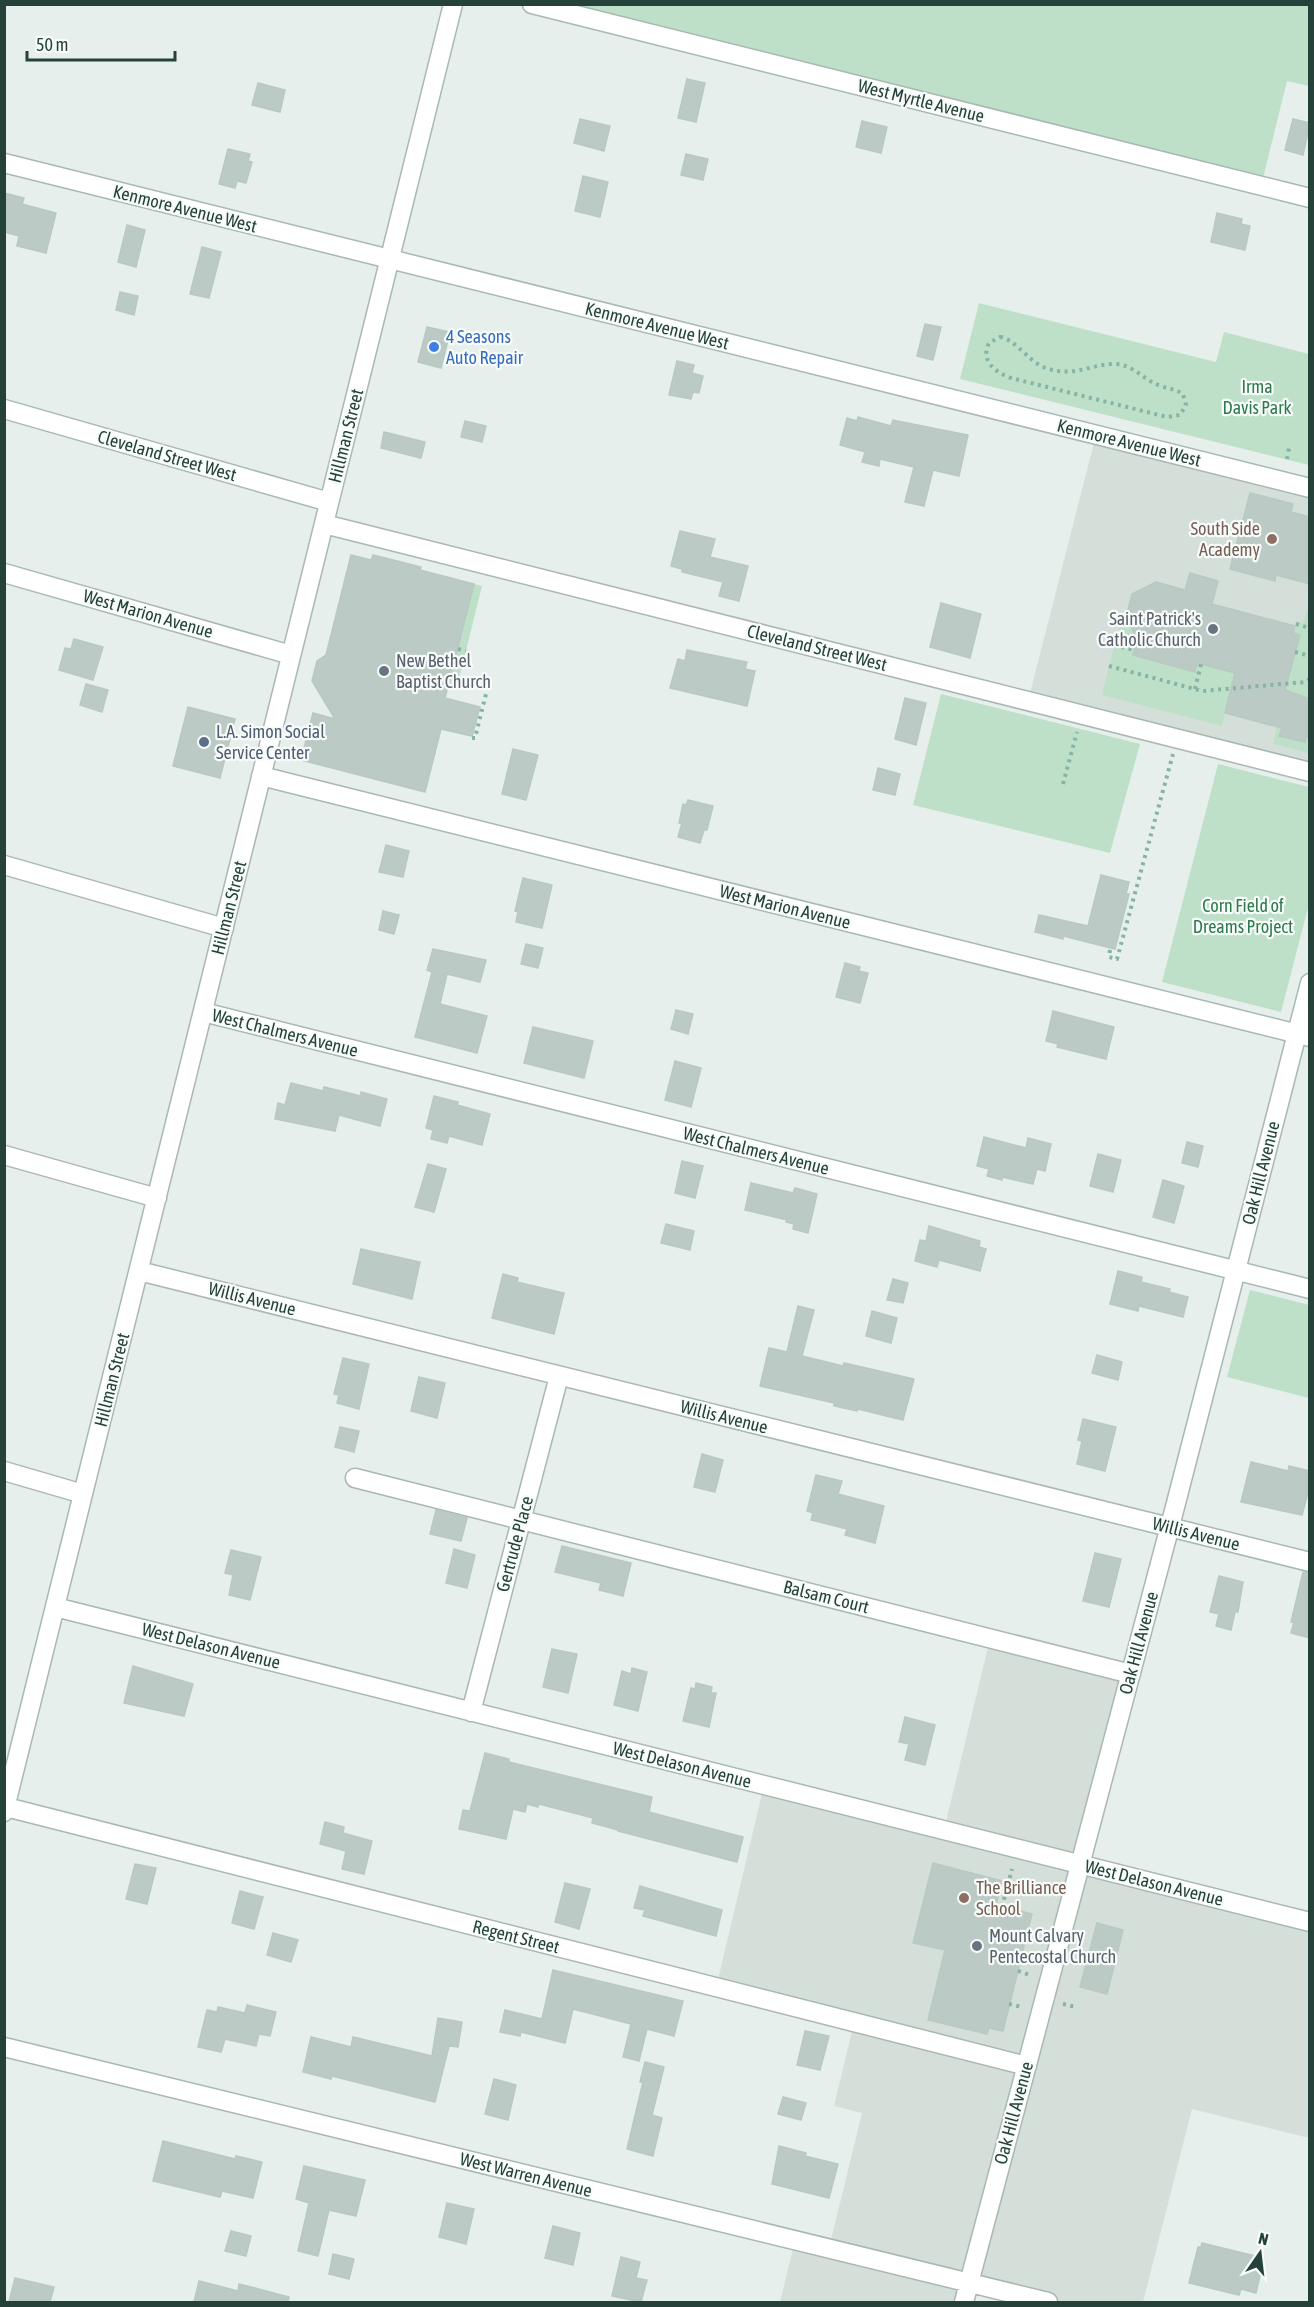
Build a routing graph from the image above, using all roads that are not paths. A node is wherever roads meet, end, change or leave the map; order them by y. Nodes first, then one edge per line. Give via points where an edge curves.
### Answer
1 (453, 4) edge
2 (532, 4) edge
3 (4, 164) edge
4 (1310, 198) edge
5 (390, 259) junction
6 (4, 409) edge
7 (1310, 488) edge
8 (329, 502) junction
9 (324, 524) junction
10 (4, 573) edge
11 (291, 655) junction
12 (1310, 772) edge
13 (261, 776) junction
14 (4, 865) edge
15 (224, 928) junction
16 (1310, 983) edge
17 (203, 1012) junction
18 (1303, 1036) edge
19 (4, 1155) edge
20 (157, 1198) junction
21 (1236, 1270) junction
22 (139, 1271) junction
23 (1310, 1289) edge
24 (559, 1376) junction
25 (4, 1471) edge
26 (355, 1478) dead end
27 (83, 1494) junction
28 (521, 1520) junction
29 (1170, 1527) junction
30 (1310, 1562) edge
31 (56, 1607) junction
32 (1131, 1674) junction
33 (471, 1712) junction
34 (11, 1757) edge
35 (5, 1810) edge
36 (1081, 1864) junction
37 (1310, 1922) edge
38 (4, 2047) edge
39 (1027, 2066) junction
40 (969, 2283) junction
41 (964, 2302) edge
42 (1048, 2302) edge

1 - 5 street, Hillman Street
2 - 4 street, West Myrtle Avenue
3 - 5 street, Kenmore Avenue West
5 - 7 street, Kenmore Avenue West
5 - 8 street, Hillman Street
6 - 8 street, Cleveland Street West
8 - 9 street, Hillman Street
9 - 11 street, Hillman Street
9 - 12 street, Cleveland Street West
10 - 11 street, West Marion Avenue
11 - 13 street, Hillman Street
13 - 15 street, Hillman Street
13 - 18 street, West Marion Avenue
14 - 15 street
15 - 17 street, Hillman Street
16 - 18 street, Oak Hill Avenue
17 - 20 street, Hillman Street
17 - 21 street, West Chalmers Avenue
18 - 21 street, Oak Hill Avenue
19 - 20 street
20 - 22 street, Hillman Street
21 - 23 street, West Chalmers Avenue
21 - 29 street, Oak Hill Avenue
22 - 24 street, Willis Avenue
22 - 27 street, Hillman Street
24 - 28 street, Gertrude Place
24 - 29 street, Willis Avenue
25 - 27 street
26 - 28 street, Balsam Court
27 - 31 street, Hillman Street
28 - 32 street, Balsam Court
28 - 33 street, Gertrude Place
29 - 30 street, Willis Avenue
29 - 32 street, Oak Hill Avenue
31 - 33 street, West Delason Avenue
31 - 34 street, Hillman Street
32 - 36 street, Oak Hill Avenue
33 - 36 street, West Delason Avenue
34 - 35 street, Hillman Street
35 - 39 street, Regent Street
36 - 37 street, West Delason Avenue
36 - 39 street, Oak Hill Avenue
38 - 40 street, West Warren Avenue
39 - 40 street, Oak Hill Avenue
40 - 41 street, Oak Hill Avenue
40 - 42 street, West Warren Avenue

